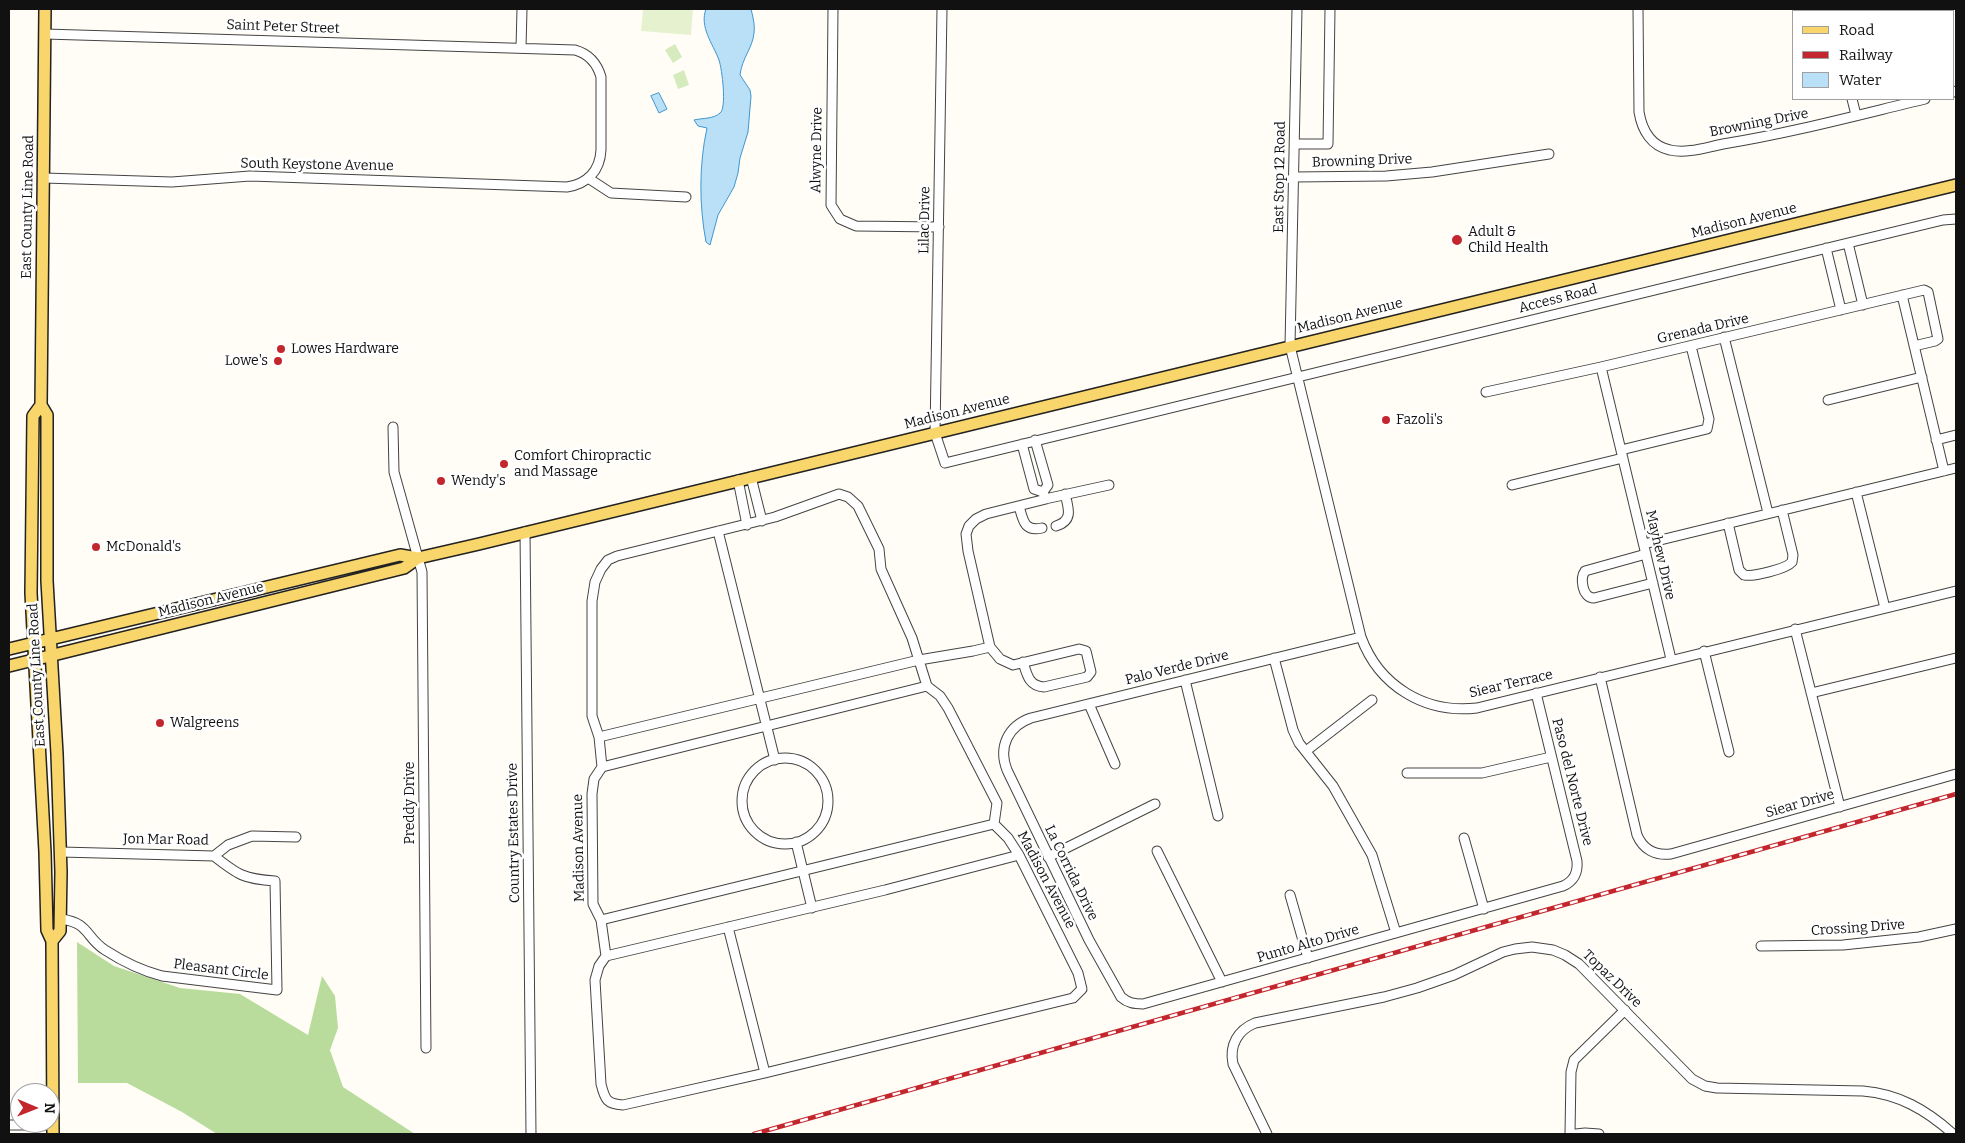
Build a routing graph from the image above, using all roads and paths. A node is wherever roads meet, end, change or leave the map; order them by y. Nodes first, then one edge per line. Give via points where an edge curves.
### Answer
1 (45, 9) edge
2 (522, 9) edge
3 (833, 9) edge
4 (942, 9) edge
5 (1297, 9) edge
6 (1330, 9) edge
7 (1638, 9) edge
8 (45, 34) junction
9 (521, 48) junction
10 (1852, 100) edge
11 (1921, 100) edge
12 (1856, 115) junction
13 (1295, 144) junction
14 (1549, 154) dead end
15 (1294, 176) junction
16 (44, 178) junction
17 (589, 178) junction
18 (1956, 185) edge
19 (686, 197) dead end
20 (1956, 219) edge
21 (939, 227) junction
22 (1848, 243) junction
23 (1826, 248) junction
24 (1902, 295) junction
25 (1863, 305) junction
26 (1841, 310) junction
27 (1724, 338) junction
28 (1290, 346) junction
29 (1691, 346) junction
30 (1914, 346) junction
31 (1601, 367) junction
32 (1298, 376) junction
33 (1922, 377) junction
34 (1486, 392) dead end
35 (1828, 400) dead end
36 (40, 405) junction
37 (393, 427) dead end
38 (935, 432) junction
39 (1956, 435) edge
40 (1035, 440) junction
41 (1936, 440) junction
42 (1022, 444) junction
43 (1622, 454) junction
44 (32, 457) junction
45 (1956, 468) edge
46 (1944, 471) junction
47 (751, 477) junction
48 (738, 480) junction
49 (1109, 484) dead end
50 (1512, 485) dead end
51 (1856, 492) junction
52 (1065, 494) junction
53 (1045, 495) junction
54 (1019, 506) junction
55 (47, 507) junction
56 (1782, 510) junction
57 (1768, 514) junction
58 (762, 521) junction
59 (1728, 523) junction
60 (747, 524) junction
61 (1056, 526) dead end
62 (1042, 528) dead end
63 (718, 531) junction
64 (525, 532) junction
65 (1644, 544) junction
66 (1646, 554) junction
67 (418, 558) junction
68 (1653, 583) junction
69 (1956, 591) edge
70 (1886, 608) junction
71 (1796, 630) junction
72 (1362, 637) junction
73 (50, 639) junction
74 (34, 643) junction
75 (990, 646) junction
76 (9, 649) edge
77 (1704, 651) junction
78 (51, 655) junction
79 (1274, 658) junction
80 (1956, 658) edge
81 (35, 659) junction
82 (918, 660) junction
83 (1671, 660) junction
84 (1023, 662) junction
85 (9, 666) edge
86 (1600, 677) junction
87 (1185, 680) junction
88 (927, 686) junction
89 (1536, 693) junction
90 (1812, 693) junction
91 (760, 698) junction
92 (1372, 700) dead end
93 (1089, 704) junction
94 (767, 727) junction
95 (599, 737) junction
96 (1007, 738) joint
97 (1306, 751) junction
98 (1729, 752) dead end
99 (1551, 756) junction
100 (775, 760) junction
101 (1115, 764) dead end
102 (602, 766) junction
103 (1407, 773) dead end
104 (1956, 774) edge
105 (1155, 804) dead end
106 (1840, 807) junction
107 (1218, 816) dead end
108 (994, 824) junction
109 (296, 837) dead end
110 (1464, 838) dead end
111 (796, 842) junction
112 (1157, 851) dead end
113 (61, 852) junction
114 (1018, 855) junction
115 (214, 856) junction
116 (1048, 857) junction
117 (802, 872) junction
118 (1574, 877) joint
119 (1290, 895) dead end
120 (812, 908) junction
121 (1484, 908) junction
122 (61, 919) junction
123 (601, 920) junction
124 (728, 927) junction
125 (1956, 929) edge
126 (1396, 934) junction
127 (52, 942) junction
128 (1761, 946) dead end
129 (606, 956) junction
130 (1308, 958) junction
131 (1222, 982) junction
132 (1139, 1004) joint
133 (1625, 1010) junction
134 (426, 1048) dead end
135 (765, 1073) junction
136 (53, 1083) edge
137 (1953, 1132) edge
138 (530, 1134) edge
139 (1267, 1134) edge
140 (1570, 1134) edge
141 (1576, 1134) edge
142 (1599, 1134) edge

1 - 8 main road, East County Line Road
2 - 9 street
3 - 21 street, Alwyne Drive via 830,196 835,213 843,222 856,226
4 - 21 street, Lilac Drive
5 - 13 street, East Stop 12 Road
6 - 13 street via 1328,144
7 - 12 street, Browning Drive via 1639,112 1642,127 1656,145 1671,151 1687,150 1774,136
8 - 9 street, Saint Peter Street
8 - 16 main road, East County Line Road
9 - 17 street, Saint Peter Street via 575,50 585,53 599,70 601,150 597,167
10 - 12 street
11 - 12 street, Browning Drive
13 - 15 street, East Stop 12 Road
14 - 15 street, Browning Drive via 1422,173
15 - 28 street, East Stop 12 Road
16 - 17 street, South Keystone Avenue via 172,182 250,176 567,187
16 - 36 main road, East County Line Road
17 - 19 street via 611,193
18 - 28 main road, Madison Avenue
20 - 22 street, Access Road
21 - 38 street, Lilac Drive
22 - 23 street, Access Road
22 - 25 street
23 - 26 street
23 - 32 street, Access Road
24 - 25 street, Grenada Drive
24 - 30 street
24 - 30 street, Grenada Drive via 1928,292 1938,338
25 - 26 street, Grenada Drive
26 - 27 street, Grenada Drive
27 - 29 street, Grenada Drive
27 - 57 street
28 - 32 street, Siear Terrace
28 - 38 main road, Madison Avenue
29 - 31 street, Grenada Drive
29 - 43 street via 1709,419 1707,429
30 - 33 street
31 - 34 street, Grenada Drive
31 - 43 street, Mayhew Drive
32 - 40 street, Access Road
32 - 72 street, Siear Terrace
33 - 35 street
33 - 41 street
36 - 44 main road, East County Line Road via 33,416
36 - 55 main road, East County Line Road via 47,415
37 - 67 street, Preddy Drive via 394,472
38 - 42 street, Lilac Drive via 944,462
38 - 47 main road, Madison Avenue
39 - 41 street
40 - 42 street, Access Road
40 - 53 street via 1048,485
41 - 46 street
42 - 53 street via 1034,489
43 - 50 street
43 - 65 street, Mayhew Drive
44 - 55 main road via 39,466 39,499
44 - 74 main road, East County Line Road via 30,565
45 - 46 street
46 - 51 street
47 - 48 main road, Madison Avenue
47 - 58 street
48 - 60 street
48 - 64 main road, Madison Avenue
49 - 52 street
51 - 56 street
51 - 70 street
52 - 53 street
52 - 61 street via 1069,516
53 - 54 street
54 - 62 street via 1028,527 1034,530
54 - 75 street via 976,519 966,534
55 - 73 main road, East County Line Road via 46,574
56 - 57 street
56 - 59 street via 1792,562 1760,573 1745,575 1740,572
57 - 59 street
58 - 60 street
58 - 82 street via 835,495 843,495 855,502 879,549 883,576 912,638
59 - 65 street
60 - 63 street
63 - 91 street
63 - 95 street, Madison Avenue via 619,555 608,560 601,569 592,601 592,716
64 - 67 main road, Madison Avenue
64 - 138 street, Country Estates Drive
65 - 66 street, Mayhew Drive
66 - 68 street, Mayhew Drive
66 - 68 street via 1585,570 1582,578 1586,595 1594,598
67 - 73 main road, Madison Avenue via 400,555
67 - 78 main road, Madison Avenue via 404,568
67 - 134 street, Preddy Drive via 422,572
68 - 83 street, Mayhew Drive
69 - 70 street, Siear Terrace
70 - 71 street, Siear Terrace
71 - 77 street, Siear Terrace
71 - 90 street
72 - 79 street, Palo Verde Drive
72 - 89 street, Siear Terrace via 1372,661 1392,684 1434,706 1473,708
73 - 74 main road, Madison Avenue
73 - 78 main road, East County Line Road
74 - 76 main road, Madison Avenue
74 - 81 main road, East County Line Road
75 - 82 street
75 - 84 street via 1000,659 1013,665
77 - 83 street, Siear Terrace
77 - 98 street
78 - 81 main road, Madison Avenue
78 - 113 main road, East County Line Road
79 - 87 street, Palo Verde Drive
79 - 97 street via 1291,725
80 - 90 street
81 - 85 main road, Madison Avenue
81 - 127 main road, East County Line Road via 47,930
82 - 88 street
82 - 91 street
83 - 86 street, Siear Terrace
84 - 84 street via 1079,649 1086,651 1091,672 1087,677 1037,686 1027,676
86 - 89 street, Siear Terrace
86 - 106 street, Siear Drive via 1637,835 1650,851 1671,854
87 - 93 street, Palo Verde Drive
87 - 107 street
88 - 94 street
88 - 108 street via 948,708 997,804
89 - 99 street, Paso del Norte Drive
90 - 106 street
91 - 94 street
91 - 95 street
92 - 97 street
93 - 96 street, Palo Verde Drive via 1025,720 1014,727
93 - 101 street
94 - 100 street
94 - 102 street
95 - 102 street, Madison Avenue
96 - 116 street, La Corrida Drive via 1003,754 1005,766
97 - 126 street via 1333,786 1372,855
99 - 103 street via 1482,774
99 - 118 street, Paso del Norte Drive via 1577,861
100 - 111 street via 805,763 820,776 826,790 827,806 823,820 814,832
100 - 111 street via 760,767 748,779 743,795 744,812 751,827 764,838 779,843
102 - 123 street, Madison Avenue via 594,779 592,794 594,904
104 - 106 street, Siear Drive
105 - 116 street
108 - 114 street, Madison Avenue
108 - 117 street
109 - 115 street, Jon Mar Road via 252,836 228,845
110 - 121 street
111 - 117 street
112 - 131 street
113 - 115 street, Jon Mar Road
113 - 122 main road, East County Line Road
114 - 120 street
114 - 135 street, Madison Avenue via 1078,973 1082,989 1072,998
115 - 122 street, Pleasant Circle via 252,879 275,881 277,990 152,973 105,950 80,924
116 - 132 street, La Corrida Drive via 1088,940 1121,998
117 - 120 street
117 - 123 street
118 - 121 street, Punto Alto Drive via 1563,886
119 - 130 street
120 - 124 street
121 - 126 street, Punto Alto Drive
122 - 127 main road, East County Line Road via 60,931
123 - 129 street, Madison Avenue
124 - 129 street
124 - 135 street
125 - 128 street, Crossing Drive via 1919,937 1843,945
126 - 130 street, Punto Alto Drive
127 - 136 main road, East County Line Road
129 - 135 street via 595,980 601,1084 605,1098 612,1104 623,1105
130 - 131 street, Punto Alto Drive
131 - 132 street, Punto Alto Drive
133 - 137 street, Topaz Drive via 1692,1079 1705,1086 1879,1093 1916,1106
133 - 139 street, Topaz Drive via 1576,961 1553,950 1524,947 1503,952 1448,978 1400,993 1255,1023 1244,1029 1235,1041 1233,1064
133 - 140 street via 1574,1060 1570,1072
141 - 142 street

